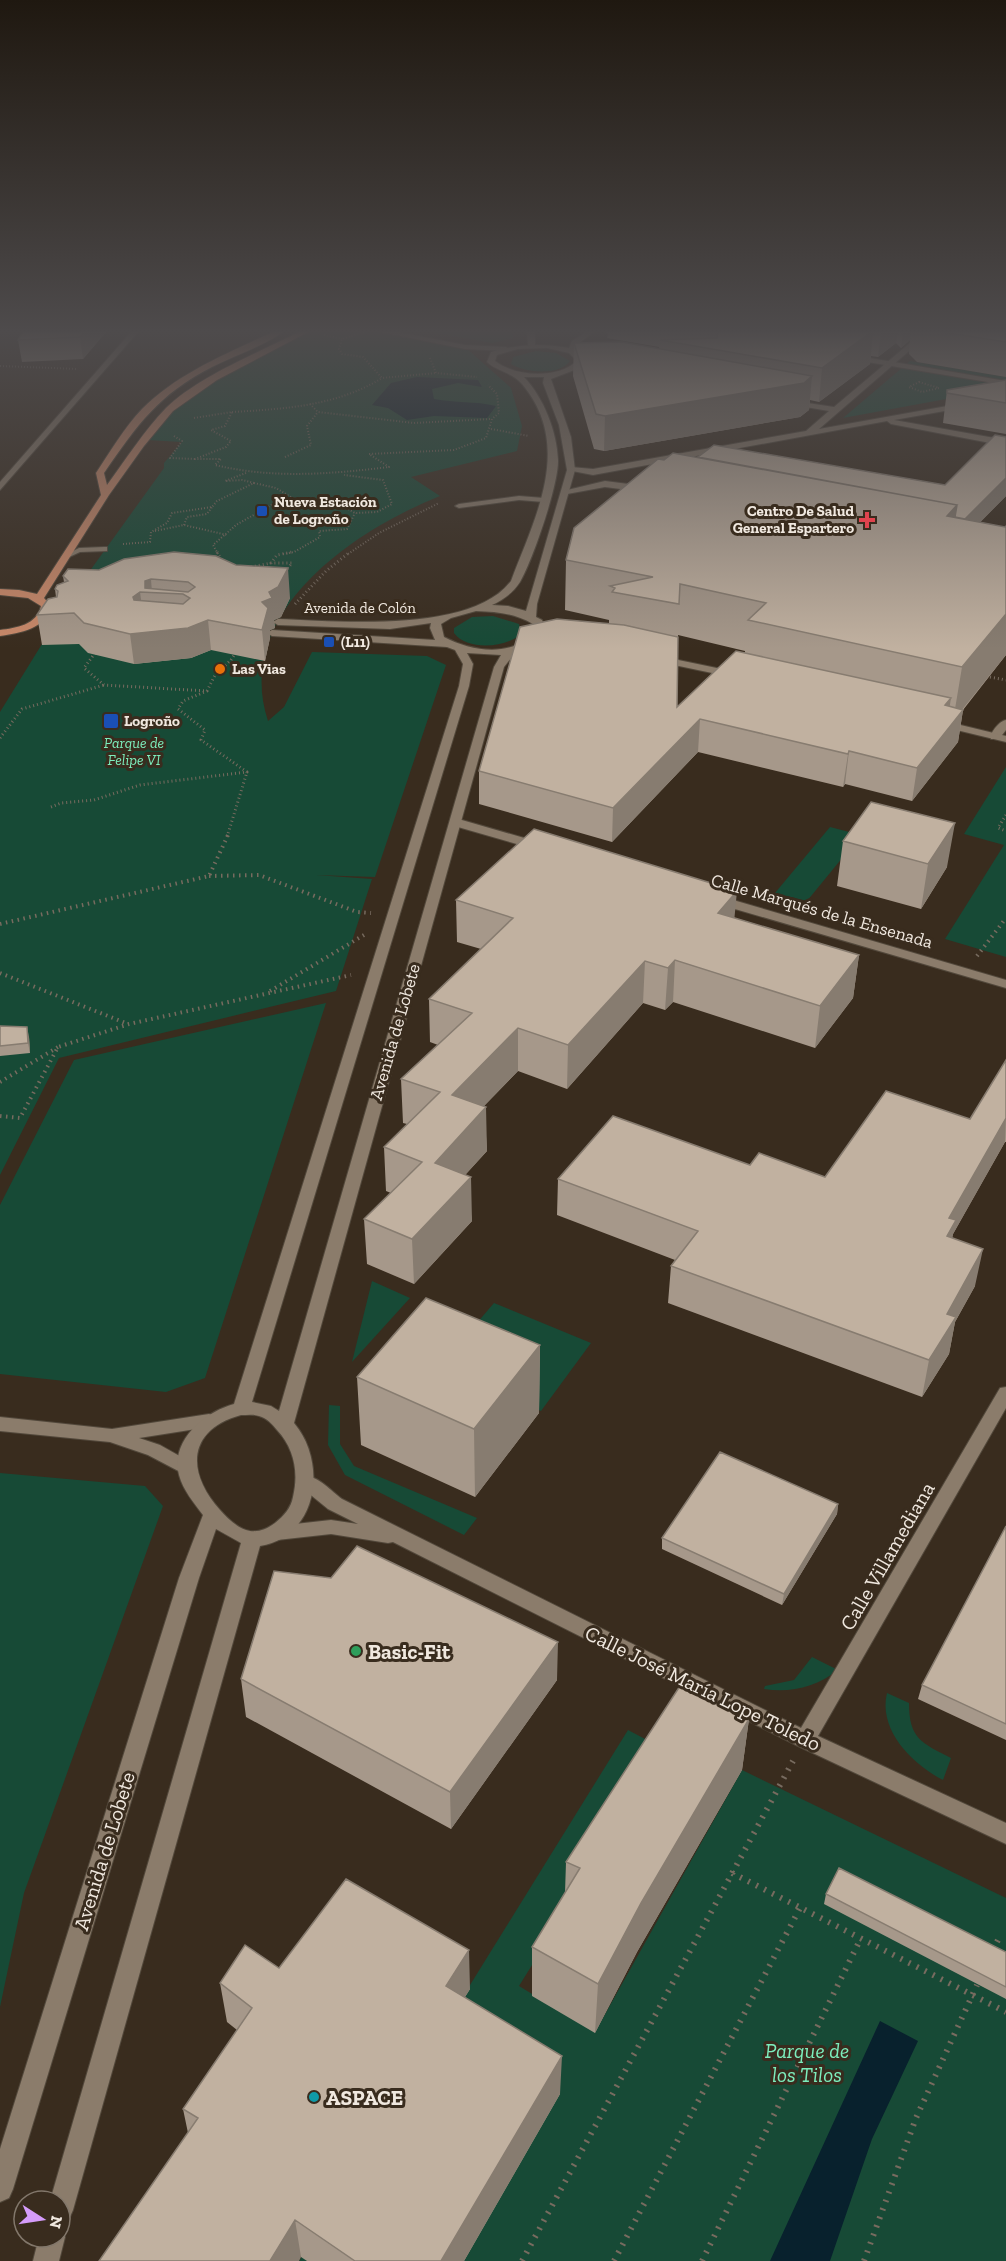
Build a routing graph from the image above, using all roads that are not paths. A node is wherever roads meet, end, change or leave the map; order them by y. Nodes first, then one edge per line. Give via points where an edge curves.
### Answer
1 (43, 438) edge
2 (125, 438) edge
3 (146, 438) edge
4 (548, 438) edge
5 (565, 438) edge
6 (784, 438) edge
7 (976, 438) edge
8 (1006, 443) edge
9 (623, 467) junction
10 (571, 470) junction
11 (605, 484) junction
12 (0, 487) edge
13 (567, 491) junction
14 (657, 492) edge
15 (105, 495) junction
16 (648, 496) edge
17 (544, 500) junction
18 (459, 506) dead end
19 (104, 549) dead end
20 (65, 557) junction
21 (46, 586) junction
22 (0, 592) edge
23 (26, 594) junction
24 (41, 600) junction
25 (57, 608) edge
26 (476, 608) junction
27 (441, 619) junction
28 (278, 621) dead end
29 (539, 621) junction
30 (57, 623) edge
31 (17, 630) junction
32 (272, 633) dead end
33 (2, 634) edge
34 (544, 644) edge
35 (454, 646) junction
36 (520, 646) junction
37 (650, 655) edge
38 (746, 678) edge
39 (926, 720) edge
40 (1006, 723) edge
41 (1001, 738) edge
42 (455, 822) junction
43 (549, 850) edge
44 (707, 897) edge
45 (1006, 984) edge
46 (1006, 1393) edge
47 (241, 1408) junction
48 (209, 1421) junction
49 (0, 1424) edge
50 (284, 1426) junction
51 (111, 1435) junction
52 (186, 1468) junction
53 (307, 1482) junction
54 (212, 1515) junction
55 (277, 1533) junction
56 (403, 1538) junction
57 (252, 1539) junction
58 (805, 1740) junction
59 (1006, 1834) edge
60 (0, 2189) edge
61 (66, 2189) edge

1 - 12 main road
2 - 15 main road via 100,473
3 - 15 main road
4 - 17 main road via 553,472
5 - 10 main road
6 - 9 main road
7 - 8 main road
9 - 10 main road via 593,472
9 - 11 main road
10 - 13 main road
11 - 13 main road
11 - 14 main road
11 - 16 main road
13 - 29 main road via 532,604
15 - 20 main road
17 - 18 lane via 508,499
17 - 26 main road via 516,581 508,593
19 - 20 lane via 79,550
20 - 21 main road
21 - 23 main road
21 - 24 main road
22 - 23 main road
23 - 24 main road
24 - 25 main road
24 - 31 main road via 46,606 43,617
26 - 27 main road, Avenida de Colón
26 - 29 main road via 508,609
27 - 28 main road, Avenida de Colón via 390,626
27 - 35 main road, Avenida de Lobete via 435,631 439,639
29 - 36 main road, Avenida de Lobete via 541,631 536,639
30 - 31 main road
31 - 33 main road
32 - 35 main road, Avenida de Colón
34 - 36 main road
35 - 36 main road, Avenida de Colón via 495,652
35 - 47 main road, Avenida de Lobete via 468,664 464,686
36 - 42 main road, Avenida de Lobete via 503,658 499,667
37 - 38 main road
39 - 41 main road
40 - 41 main road
42 - 43 main road
42 - 50 main road, Avenida de Lobete
44 - 45 main road, Calle Marqués de la Ensenada
46 - 58 main road, Calle Villamediana
47 - 48 main road
47 - 50 main road via 267,1411
48 - 51 main road
48 - 52 main road via 196,1433
49 - 51 main road
50 - 53 main road via 299,1446
51 - 52 main road via 154,1450
52 - 54 main road
53 - 55 main road via 297,1513
53 - 56 main road, Calle José María Lope Toledo via 335,1504
54 - 57 main road via 229,1532
54 - 60 main road, Avenida de Lobete via 189,1578
55 - 56 main road, Calle José María Lope Toledo via 331,1527
55 - 57 main road
56 - 58 main road, Calle José María Lope Toledo
57 - 61 main road
58 - 59 main road, Calle José María Lope Toledo

